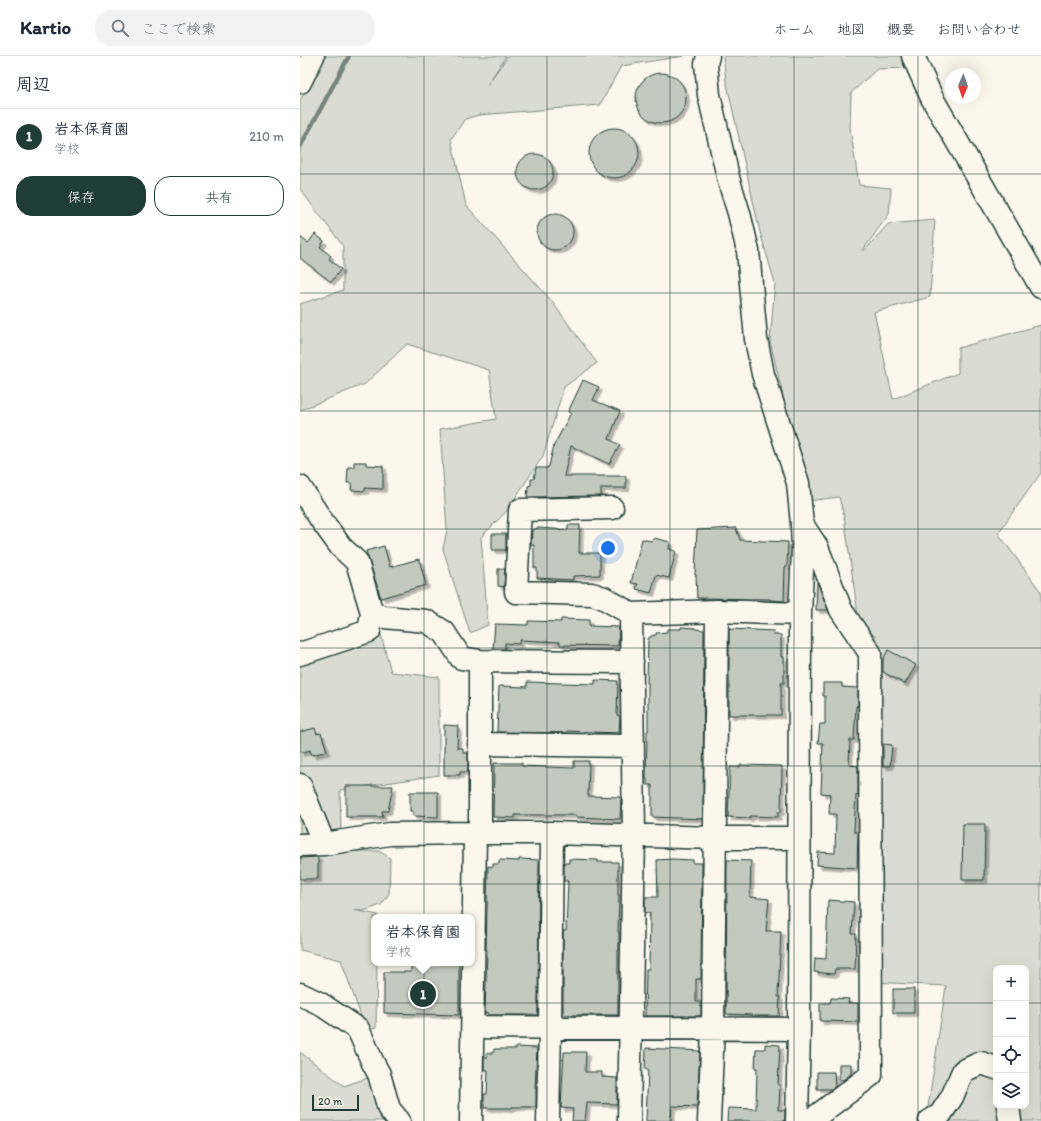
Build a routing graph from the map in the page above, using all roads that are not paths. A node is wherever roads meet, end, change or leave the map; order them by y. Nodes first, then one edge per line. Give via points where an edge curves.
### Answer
1 (313, 56) edge
2 (708, 56) edge
3 (913, 56) edge
4 (300, 80) edge
5 (1041, 287) edge
6 (300, 487) edge
7 (612, 508) dead end
8 (802, 524) junction
9 (717, 611) junction
10 (372, 613) junction
11 (631, 614) junction
12 (800, 614) junction
13 (300, 654) edge
14 (480, 661) junction
15 (632, 662) junction
16 (479, 744) junction
17 (632, 746) junction
18 (300, 785) edge
19 (477, 833) junction
20 (552, 833) junction
21 (634, 835) junction
22 (715, 838) junction
23 (799, 838) junction
24 (324, 844) junction
25 (300, 845) edge
26 (475, 930) edge
27 (474, 966) edge
28 (300, 994) edge
29 (473, 1027) junction
30 (550, 1028) junction
31 (630, 1029) junction
32 (713, 1029) junction
33 (799, 1029) junction
34 (993, 1067) edge
35 (1008, 1109) edge
36 (399, 1121) edge
37 (471, 1121) edge
38 (548, 1121) edge
39 (629, 1121) edge
40 (709, 1121) edge
41 (797, 1121) edge
42 (810, 1121) edge
43 (930, 1121) edge
44 (1010, 1121) edge

1 - 4 street
2 - 8 street via 706,64 709,94 748,251 756,339 763,374 798,483
3 - 5 street via 932,98
6 - 10 street via 341,547 357,562
7 - 11 street via 520,510 516,592 592,594
8 - 12 street
8 - 42 street via 817,547 841,610 870,653 871,1075
9 - 11 street
9 - 12 street
9 - 22 street
10 - 13 street via 369,631
10 - 14 street via 384,617 426,621 444,632 461,658
11 - 15 street
12 - 23 street
14 - 15 street
14 - 16 street
15 - 17 street
16 - 17 street
16 - 19 street
17 - 21 street
18 - 24 street
19 - 20 street
19 - 24 street via 390,834
19 - 26 street
20 - 21 street
20 - 30 street
21 - 22 street
21 - 31 street
22 - 23 street
22 - 32 street
23 - 33 street
24 - 25 street
27 - 29 street
28 - 36 street via 319,1003 358,1029 379,1074 389,1109
29 - 30 street
29 - 37 street
30 - 31 street
30 - 38 street
31 - 32 street
31 - 39 street
32 - 33 street
32 - 40 street
33 - 41 street
34 - 43 street via 981,1063 963,1071 952,1097 940,1115
35 - 44 street

